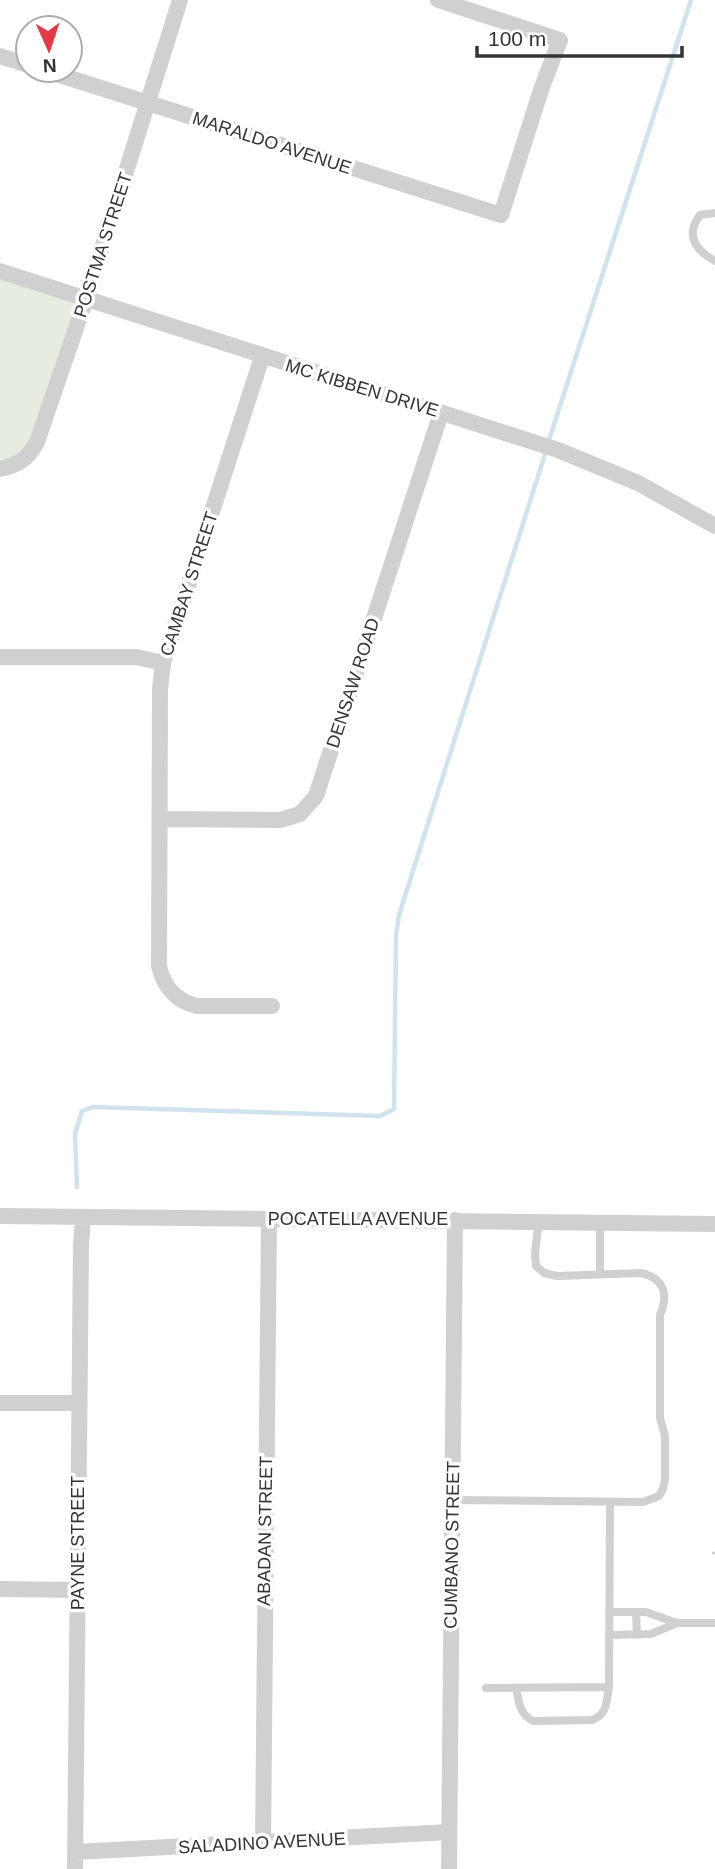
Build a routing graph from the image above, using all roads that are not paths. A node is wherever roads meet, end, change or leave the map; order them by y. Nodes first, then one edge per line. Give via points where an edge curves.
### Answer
1 (180, 0) edge
2 (438, 0) edge
3 (84, 83) edge
4 (148, 103) junction
5 (715, 213) edge
6 (715, 261) edge
7 (0, 271) edge
8 (86, 299) junction
9 (262, 357) junction
10 (441, 413) junction
11 (0, 469) edge
12 (715, 526) edge
13 (0, 657) edge
14 (163, 663) junction
15 (160, 819) junction
16 (272, 1006) dead end
17 (0, 1216) edge
18 (83, 1217) junction
19 (269, 1219) junction
20 (455, 1220) junction
21 (539, 1221) junction
22 (600, 1222) junction
23 (715, 1224) edge
24 (600, 1274) junction
25 (0, 1403) edge
26 (79, 1403) junction
27 (452, 1500) junction
28 (610, 1502) junction
29 (0, 1589) edge
30 (78, 1590) junction
31 (609, 1612) junction
32 (636, 1612) junction
33 (677, 1623) junction
34 (715, 1623) edge
35 (637, 1635) junction
36 (609, 1636) junction
37 (609, 1687) junction
38 (486, 1688) dead end
39 (516, 1688) junction
40 (449, 1832) junction
41 (262, 1843) junction
42 (76, 1852) junction
43 (75, 1869) edge
44 (449, 1869) edge

1 - 4 street, POSTMA STREET
2 - 4 street, MARALDO AVENUE via 560,40 501,215
3 - 4 street, MARALDO AVENUE
4 - 8 street, POSTMA STREET
5 - 6 lane via 700,215 693,224 694,242
7 - 8 street, MC KIBBEN DRIVE
8 - 9 street, MC KIBBEN DRIVE
8 - 11 street, POSTMA STREET via 37,442 23,461
9 - 10 street, MC KIBBEN DRIVE
9 - 14 street, CAMBAY STREET
10 - 12 street, MC KIBBEN DRIVE via 595,464
10 - 15 street, DENSAW ROAD via 316,796 300,814 280,820
13 - 14 street via 136,657
14 - 15 street, CAMBAY STREET
15 - 16 street, CAMBAY STREET via 159,967 170,991 197,1006
17 - 18 street, POCATELLA AVENUE
18 - 19 street, POCATELLA AVENUE
18 - 26 street, PAYNE STREET
19 - 20 street, POCATELLA AVENUE
19 - 41 street, ABADAN STREET
20 - 21 street, POCATELLA AVENUE
20 - 27 street, CUMBANO STREET
21 - 22 street, POCATELLA AVENUE
21 - 24 lane via 536,1266 544,1273
22 - 23 street, POCATELLA AVENUE
22 - 24 lane
24 - 28 lane via 650,1275 662,1285 665,1298 660,1315 663,1489 651,1500
25 - 26 street
26 - 30 street, PAYNE STREET
27 - 28 lane
27 - 40 street, CUMBANO STREET
28 - 31 lane
29 - 30 street
30 - 42 street, PAYNE STREET
31 - 32 lane
31 - 36 lane
32 - 33 lane
32 - 35 lane
33 - 34 lane
33 - 35 lane
35 - 36 lane
36 - 37 lane
37 - 39 lane
37 - 39 lane via 600,1717 533,1721 521,1710
38 - 39 lane
40 - 41 street, SALADINO AVENUE
40 - 44 street, CUMBANO STREET
41 - 42 street, SALADINO AVENUE
42 - 43 street, PAYNE STREET

